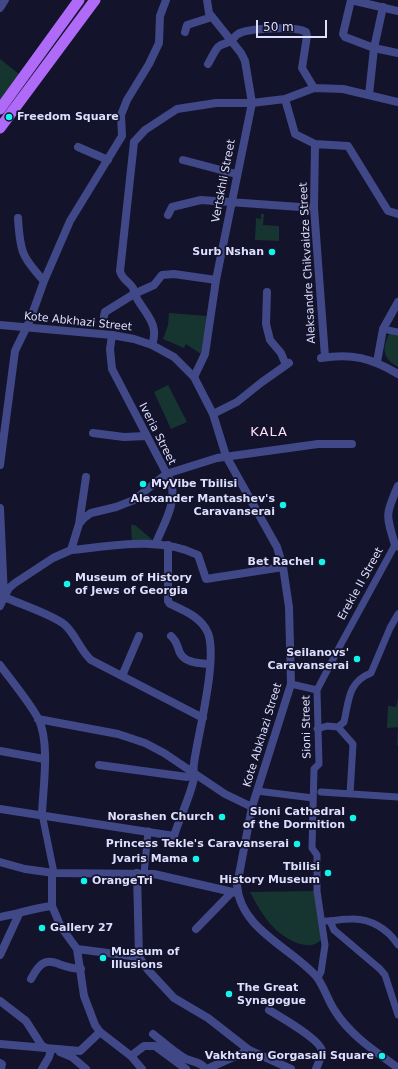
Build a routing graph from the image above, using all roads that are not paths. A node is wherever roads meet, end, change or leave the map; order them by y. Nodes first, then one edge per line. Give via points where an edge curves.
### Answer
1 (5, 0) edge
2 (79, 0) edge
3 (95, 0) edge
4 (166, 0) edge
5 (207, 0) edge
6 (351, 0) edge
7 (383, 7) junction
8 (0, 8) edge
9 (398, 11) edge
10 (212, 17) junction
11 (185, 32) dead end
12 (231, 42) junction
13 (374, 48) junction
14 (398, 53) edge
15 (208, 64) dead end
16 (314, 88) junction
17 (369, 95) junction
18 (285, 100) junction
19 (398, 102) edge
20 (252, 103) junction
21 (0, 109) edge
22 (0, 128) edge
23 (122, 136) junction
24 (134, 142) junction
25 (315, 144) junction
26 (78, 147) dead end
27 (108, 160) junction
28 (183, 160) dead end
29 (236, 174) junction
30 (231, 202) junction
31 (314, 208) junction
32 (398, 214) edge
33 (168, 215) dead end
34 (18, 218) dead end
35 (216, 280) junction
36 (44, 281) junction
37 (267, 292) dead end
38 (134, 294) junction
39 (398, 302) edge
40 (104, 316) dead end
41 (0, 325) edge
42 (27, 327) junction
43 (383, 329) junction
44 (398, 332) edge
45 (112, 334) junction
46 (152, 345) junction
47 (377, 362) junction
48 (398, 374) edge
49 (194, 377) junction
50 (213, 414) junction
51 (93, 433) dead end
52 (146, 436) junction
53 (352, 444) dead end
54 (226, 456) junction
55 (0, 465) edge
56 (166, 474) junction
57 (86, 477) dead end
58 (398, 486) edge
59 (0, 508) edge
60 (79, 524) junction
61 (0, 529) edge
62 (156, 543) junction
63 (168, 546) junction
64 (397, 546) edge
65 (71, 550) junction
66 (283, 567) junction
67 (2, 597) edge
68 (0, 606) edge
69 (398, 614) edge
70 (139, 636) dead end
71 (171, 636) dead end
72 (209, 664) junction
73 (0, 665) edge
74 (122, 676) junction
75 (291, 684) junction
76 (318, 690) junction
77 (203, 718) junction
78 (38, 719) junction
79 (338, 727) junction
80 (317, 729) junction
81 (0, 751) edge
82 (44, 759) junction
83 (99, 765) dead end
84 (193, 773) junction
85 (257, 792) junction
86 (321, 792) dead end
87 (350, 794) junction
88 (398, 797) edge
89 (313, 798) junction
90 (252, 807) junction
91 (0, 809) edge
92 (42, 814) junction
93 (148, 831) junction
94 (0, 862) edge
95 (54, 874) junction
96 (140, 874) junction
97 (234, 892) junction
98 (52, 906) junction
99 (19, 914) junction
100 (0, 917) edge
101 (320, 920) junction
102 (330, 921) junction
103 (196, 929) dead end
104 (398, 945) edge
105 (77, 949) junction
106 (0, 955) edge
107 (139, 956) junction
108 (81, 969) junction
109 (318, 978) junction
110 (31, 979) dead end
111 (0, 1000) edge
112 (269, 1010) dead end
113 (398, 1015) edge
114 (100, 1032) junction
115 (153, 1034) dead end
116 (0, 1044) edge
117 (54, 1050) junction
118 (249, 1050) junction
119 (131, 1056) junction
120 (398, 1068) edge
121 (42, 1069) edge
122 (86, 1069) edge
123 (142, 1069) edge
124 (186, 1069) edge
125 (206, 1069) edge
126 (291, 1069) edge
127 (316, 1069) edge

1 - 8 street
2 - 21 main road
3 - 22 main road
4 - 23 street via 160,16 159,43 121,115
5 - 10 street, Vertskhli Street
6 - 7 street
6 - 13 street via 345,37
7 - 9 street
7 - 13 street
10 - 11 street via 187,25
10 - 12 street, Vertskhli Street
12 - 15 street via 218,47
12 - 16 street via 238,34 269,29 290,28 306,32 302,68
12 - 20 street, Vertskhli Street via 241,52 245,61
13 - 14 street
13 - 17 street
16 - 17 street via 343,89
16 - 18 street
17 - 19 street
18 - 20 street
18 - 25 street via 295,134
20 - 24 street via 216,103 177,109 145,130
20 - 29 street, Vertskhli Street
23 - 24 street
23 - 27 street
24 - 38 street via 120,271 121,278 133,288
25 - 31 street, Aleksandre Chikvaidze Street
25 - 32 street via 348,146 388,211
26 - 27 street
27 - 36 street via 70,221
28 - 29 street
29 - 30 street, Vertskhli Street
30 - 31 street
30 - 33 street via 189,202 172,207
30 - 35 street, Vertskhli Street
31 - 47 street, Aleksandre Chikvaidze Street via 323,358 353,356
34 - 36 street via 20,248 24,258
35 - 38 street via 174,274 162,275 154,284
35 - 49 street, Vertskhli Street via 205,354
36 - 42 street
37 - 50 street via 266,324 270,340 287,364 237,402
38 - 40 street via 105,312
38 - 46 street via 152,320 155,338
39 - 43 street
41 - 42 street, Kote Abkhazi Street
42 - 45 street, Kote Abkhazi Street
42 - 55 street via 15,351
43 - 44 street
43 - 47 street
45 - 46 street, Kote Abkhazi Street
45 - 52 street, Iveria Street via 112,369
46 - 49 street, Kote Abkhazi Street via 174,357
47 - 48 street
49 - 50 street, Kote Abkhazi Street
50 - 54 street, Kote Abkhazi Street
51 - 52 street via 124,437
52 - 56 street, Iveria Street
53 - 54 street via 318,444
54 - 56 street
54 - 66 street, Kote Abkhazi Street via 277,547
56 - 60 street via 134,500 91,513
56 - 62 street, Iveria Street via 174,492 172,505
57 - 60 street
58 - 64 street, Erekle II Street via 386,518
59 - 61 street
60 - 65 street
61 - 67 street
62 - 63 street
62 - 65 street
63 - 66 street via 198,555 206,579
63 - 72 street via 168,601 192,615 205,628 210,641
64 - 76 street, Erekle II Street
65 - 67 street via 14,583
66 - 75 street, Kote Abkhazi Street via 289,607
67 - 68 street
67 - 74 street via 64,624 90,660
69 - 79 street via 371,673 360,677 353,687 344,722
70 - 74 street
71 - 72 street via 176,640 183,657 189,661
72 - 77 street
73 - 78 street
74 - 77 street
75 - 76 street, Sioni Street
75 - 85 street, Kote Abkhazi Street
76 - 80 street, Sioni Street
77 - 84 street
78 - 82 street via 43,737
78 - 84 street via 118,734 164,753
79 - 80 street via 327,726
79 - 87 street via 353,744
80 - 89 street, Sioni Street via 319,764 314,769
81 - 82 street
82 - 92 street
83 - 84 street via 187,777
84 - 90 street via 225,794
84 - 93 street via 194,777 174,836
85 - 89 street
85 - 90 street, Kote Abkhazi Street
86 - 87 street
87 - 88 street via 390,800
89 - 101 street, Sioni Street via 312,848 317,855
90 - 97 street, Kote Abkhazi Street
91 - 92 street
92 - 93 street
92 - 95 street
93 - 96 street
94 - 95 street via 26,870
95 - 96 street
95 - 98 street
96 - 97 street via 165,876
96 - 107 street
97 - 103 street
97 - 109 street via 247,916
98 - 99 street via 35,908
98 - 105 street via 61,927
99 - 100 street
99 - 106 street
101 - 102 street
101 - 109 street, Sioni Street via 325,945
102 - 104 street via 350,918 370,922 390,934
102 - 113 street via 334,930 380,969 385,976
105 - 107 street
105 - 108 street
107 - 118 street via 152,975 174,998 208,1018
108 - 110 street via 42,962 37,966
108 - 114 street via 84,996
109 - 120 street via 345,1026
111 - 117 street via 26,1021 42,1046
112 - 127 street via 311,1037 321,1048
114 - 117 street via 80,1051
114 - 119 street
115 - 125 street via 180,1055 203,1065
116 - 117 street
117 - 121 street
117 - 122 street via 72,1057
118 - 125 street
118 - 126 street
119 - 123 street
119 - 124 street via 144,1046 155,1046

